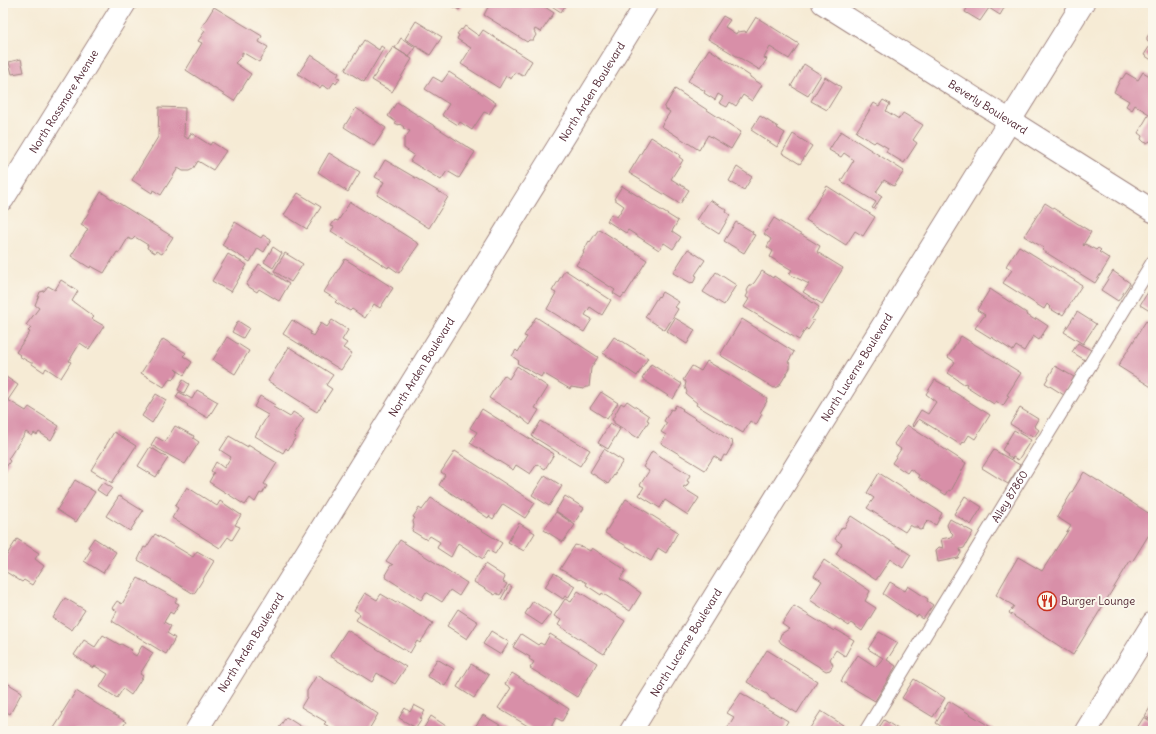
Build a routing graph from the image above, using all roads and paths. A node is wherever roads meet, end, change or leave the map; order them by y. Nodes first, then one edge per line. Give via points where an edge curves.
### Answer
1 (125, 3) edge
2 (647, 3) edge
3 (823, 3) edge
4 (1083, 3) edge
5 (1010, 120) junction
6 (3, 199) edge
7 (1153, 211) edge
8 (1153, 262) edge
9 (1149, 637) edge
10 (196, 731) edge
11 (631, 731) edge
12 (866, 731) edge
13 (1086, 731) edge

1 - 6 street, North Rossmore Avenue
2 - 10 street, North Arden Boulevard
3 - 5 street, Beverly Boulevard
4 - 5 street, North Lucerne Boulevard
5 - 7 street, Beverly Boulevard
5 - 11 street, North Lucerne Boulevard
8 - 12 lane, Alley 87860
9 - 13 street

